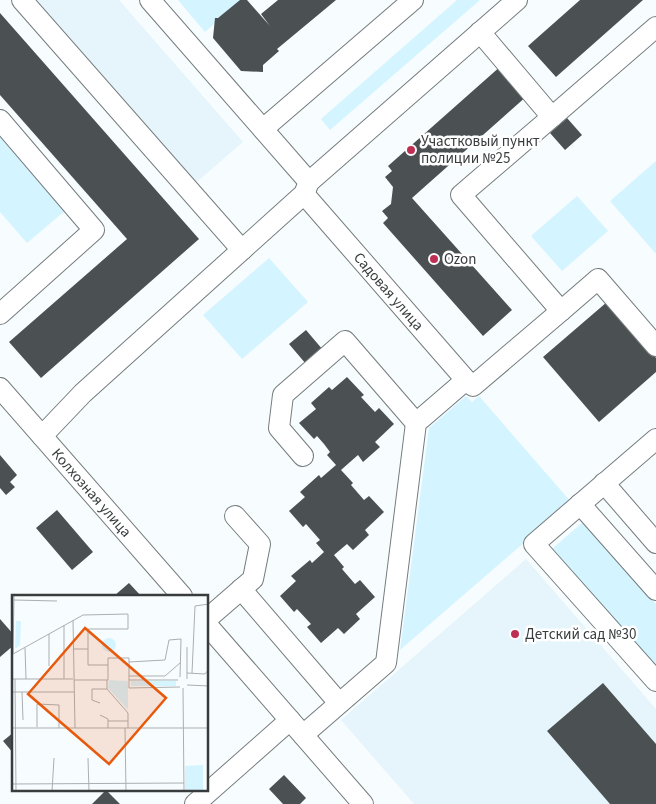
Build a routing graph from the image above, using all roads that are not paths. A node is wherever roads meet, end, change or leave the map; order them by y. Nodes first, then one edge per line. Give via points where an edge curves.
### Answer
1 (22, 0) edge
2 (150, 0) edge
3 (412, 0) edge
4 (517, 0) edge
5 (656, 27) edge
6 (480, 32) junction
7 (552, 117) junction
8 (0, 120) edge
9 (263, 129) junction
10 (307, 188) junction
11 (242, 250) junction
12 (561, 311) junction
13 (0, 314) edge
14 (656, 346) edge
15 (469, 383) junction
16 (0, 388) edge
17 (416, 423) junction
18 (42, 436) junction
19 (656, 438) edge
20 (303, 456) dead end
21 (604, 483) junction
22 (580, 504) junction
23 (235, 516) dead end
24 (656, 543) edge
25 (241, 589) junction
26 (656, 590) edge
27 (181, 595) edge
28 (209, 617) edge
29 (209, 627) edge
30 (656, 682) edge
31 (339, 703) junction
32 (297, 728) junction
33 (195, 804) edge
34 (363, 804) edge

1 - 11 street
2 - 9 street, Садовая улица
3 - 9 street
4 - 6 street
5 - 7 street
6 - 7 street
6 - 10 street
7 - 12 street via 462,195
8 - 13 street via 94,230
9 - 10 street, Садовая улица
10 - 11 street
10 - 15 street, Садовая улица
11 - 18 street via 83,393
12 - 14 street via 598,279
12 - 15 street
15 - 17 street
16 - 18 street, Колхозная улица
17 - 20 street via 345,341 283,395 279,428
17 - 31 street via 386,663
18 - 27 street, Колхозная улица
19 - 21 street
21 - 22 street
21 - 24 street
22 - 26 street
22 - 30 street via 534,544
23 - 25 street via 260,544 253,579
25 - 28 street
25 - 31 street
29 - 32 street
31 - 32 street
32 - 33 street
32 - 34 street

